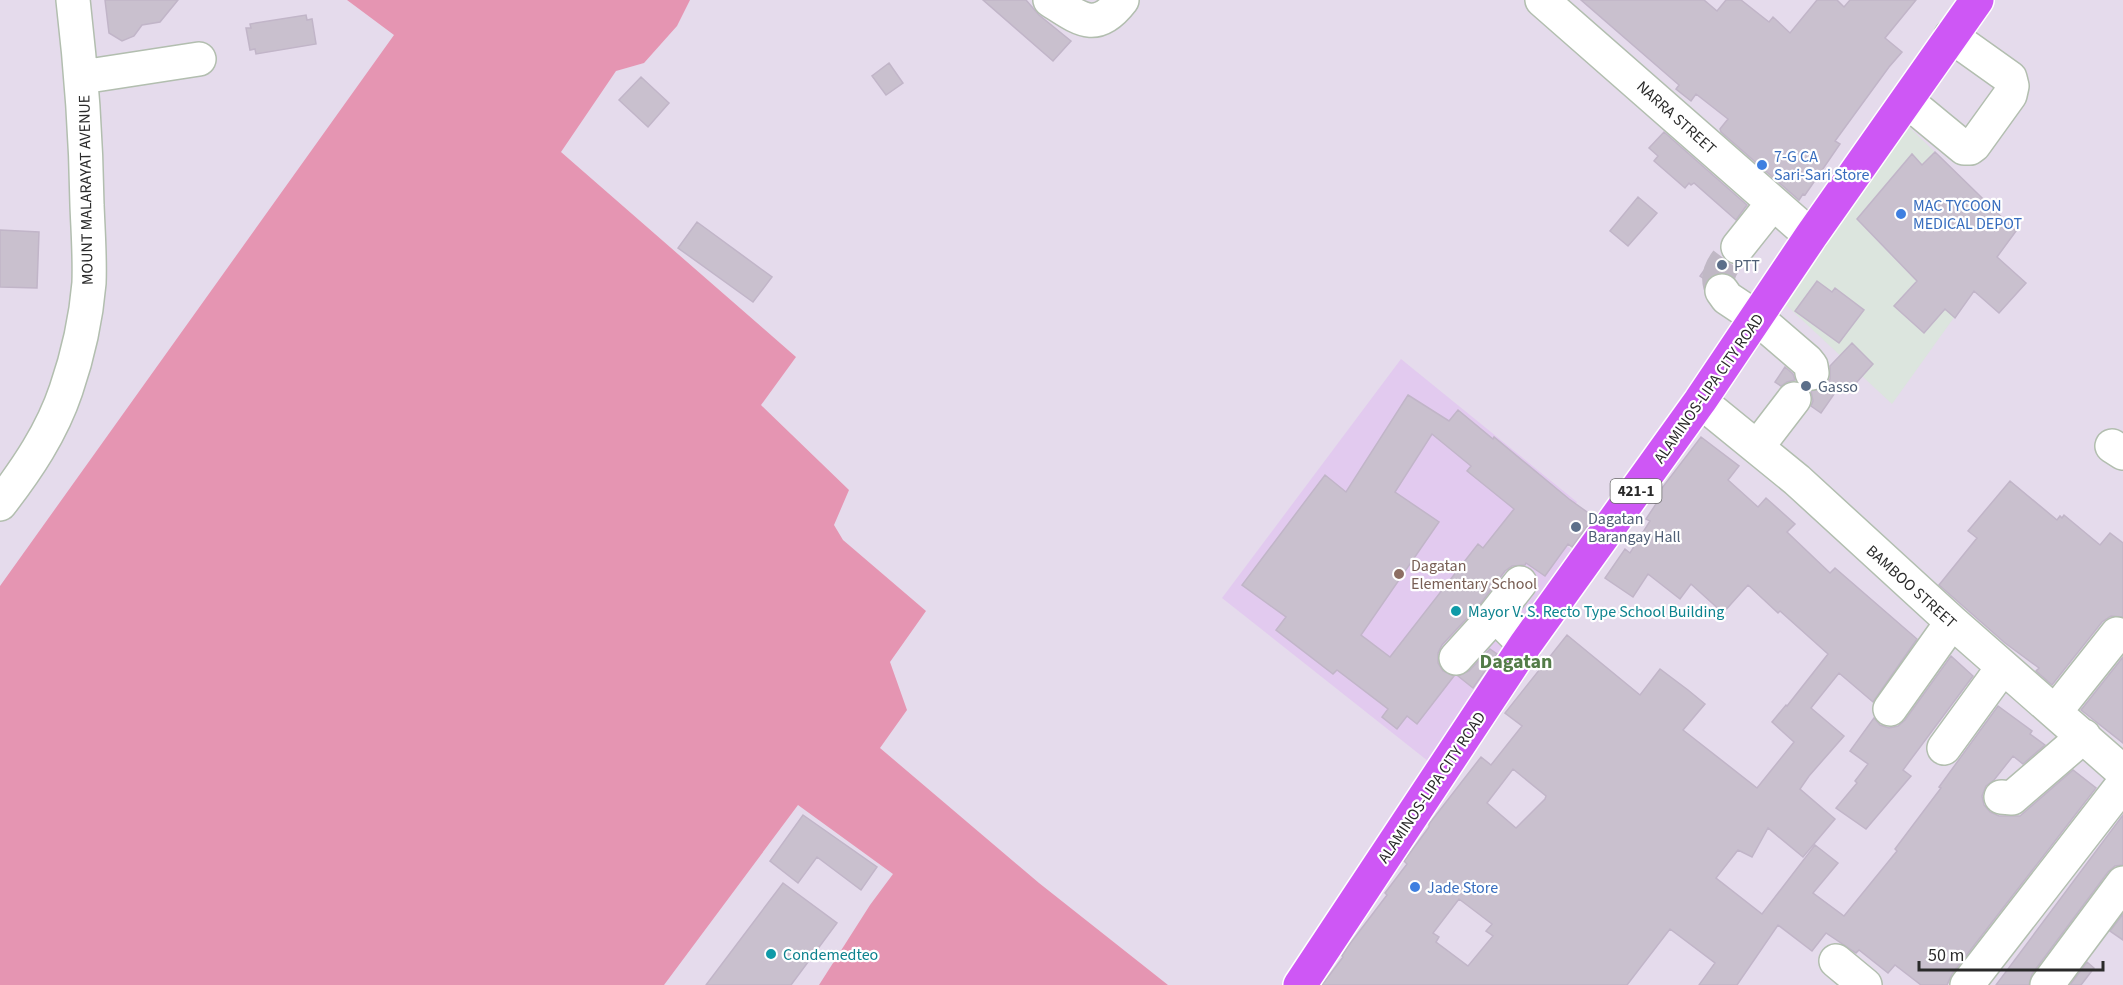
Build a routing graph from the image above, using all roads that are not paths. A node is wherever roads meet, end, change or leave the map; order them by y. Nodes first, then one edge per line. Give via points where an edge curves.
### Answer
1 (73, 0) edge
2 (1050, 0) edge
3 (1122, 0) edge
4 (1542, 0) edge
5 (1977, 0) edge
6 (1951, 36) junction
7 (199, 59) dead end
8 (82, 77) junction
9 (1907, 101) junction
10 (1773, 202) junction
11 (1811, 236) junction
12 (1738, 247) tunnel mouth
13 (1722, 291) dead end
14 (1757, 318) junction
15 (1700, 401) junction
16 (1758, 446) junction
17 (0, 504) edge
18 (1520, 583) dead end
19 (1495, 615) junction
20 (1952, 622) junction
21 (2117, 634) dead end
22 (1525, 645) junction
23 (1455, 658) dead end
24 (2003, 667) junction
25 (1890, 709) dead end
26 (2055, 712) junction
27 (2084, 736) junction
28 (1944, 748) dead end
29 (2123, 772) edge
30 (2123, 784) edge
31 (2001, 797) dead end
32 (2123, 882) edge
33 (1836, 961) dead end
34 (1300, 985) edge
35 (1865, 985) edge
36 (1967, 985) edge
37 (2047, 985) edge

1 - 8 street, MOUNT MALARAYAT AVENUE
2 - 3 street via 1089,21 1101,20
4 - 10 street, NARRA STREET
5 - 6 main road, ALAMINOS-LIPA CITY ROAD / 421-1
6 - 9 main road, ALAMINOS-LIPA CITY ROAD / 421-1
6 - 9 street via 2010,78 2010,95 1974,145 1967,148
7 - 8 street
8 - 17 street, MOUNT MALARAYAT AVENUE via 89,282 81,340 50,429
9 - 11 main road, ALAMINOS-LIPA CITY ROAD / 421-1
10 - 11 street, NARRA STREET
10 - 12 street
11 - 14 main road, ALAMINOS-LIPA CITY ROAD / 421-1
13 - 14 street
14 - 15 main road, ALAMINOS-LIPA CITY ROAD / 421-1
14 - 16 street via 1811,366 1803,386
15 - 16 street, BAMBOO STREET
15 - 22 main road, ALAMINOS-LIPA CITY ROAD / 421-1
16 - 20 street, BAMBOO STREET
18 - 19 street
19 - 22 street
19 - 23 street
20 - 24 street, BAMBOO STREET
20 - 25 street
21 - 26 street
22 - 34 main road, ALAMINOS-LIPA CITY ROAD / 421-1
24 - 26 street, BAMBOO STREET
24 - 28 street
26 - 27 street, BAMBOO STREET
27 - 29 street, BAMBOO STREET
27 - 31 street via 2012,798
30 - 36 street
32 - 37 street
33 - 35 street

